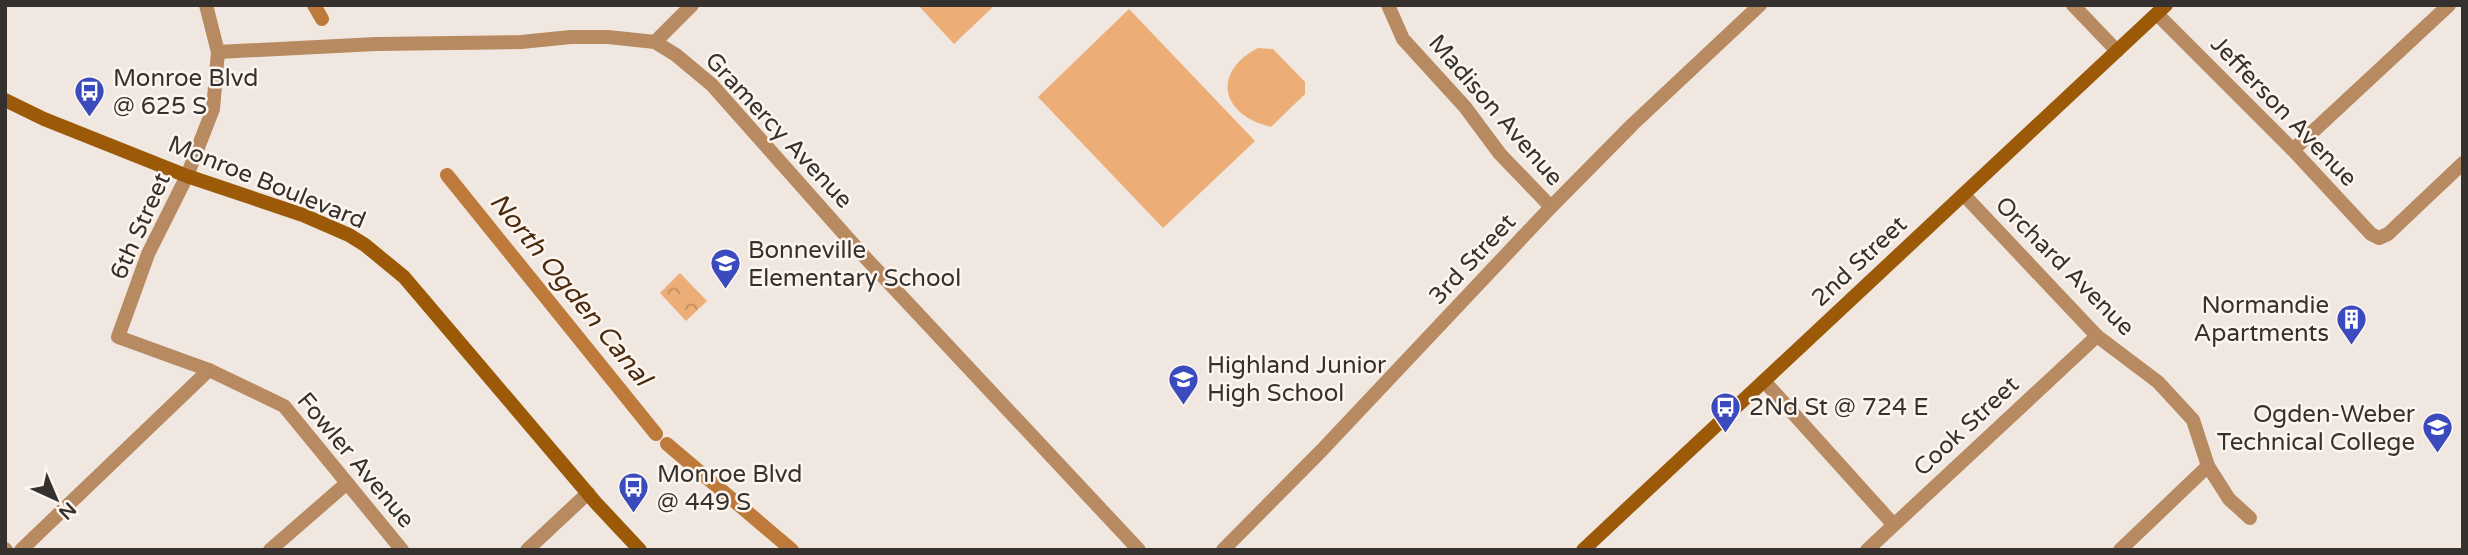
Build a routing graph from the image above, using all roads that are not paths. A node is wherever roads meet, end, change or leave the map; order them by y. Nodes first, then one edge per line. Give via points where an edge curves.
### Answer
1 (206, 5) edge
2 (692, 5) edge
3 (1388, 5) edge
4 (1760, 5) edge
5 (2073, 5) edge
6 (2449, 5) edge
7 (2162, 10) edge
8 (655, 42) junction
9 (2117, 51) junction
10 (218, 52) junction
11 (5, 100) edge
12 (2293, 150) junction
13 (2463, 163) edge
14 (187, 176) junction
15 (1964, 195) junction
16 (1551, 207) junction
17 (2097, 336) junction
18 (118, 337) joint
19 (209, 370) junction
20 (1764, 381) junction
21 (2208, 466) junction
22 (347, 483) junction
23 (588, 494) junction
24 (2250, 518) dead end
25 (1893, 524) junction
26 (21, 550) edge
27 (270, 550) edge
28 (402, 550) edge
29 (527, 550) edge
30 (640, 550) edge
31 (1139, 550) edge
32 (1223, 550) edge
33 (1583, 550) edge
34 (1867, 550) edge
35 (2120, 550) edge

1 - 10 street
2 - 8 street
3 - 16 street, Madison Avenue via 1403,39
4 - 16 street, 3rd Street
5 - 9 street
6 - 12 street
7 - 9 main road, 2nd Street
7 - 12 street, Jefferson Avenue
8 - 10 street, Gramercy Avenue via 571,37
8 - 31 street, Gramercy Avenue via 712,85
9 - 15 main road, 2nd Street
10 - 14 street, 6th Street via 213,109
11 - 14 main road, Monroe Boulevard
12 - 13 street, Jefferson Avenue via 2379,238
14 - 18 street, 6th Street via 148,254
14 - 23 main road, Monroe Boulevard via 329,226 384,260 428,305
15 - 17 street, Orchard Avenue
15 - 20 main road, 2nd Street
16 - 32 street, 3rd Street
17 - 21 street, Orchard Avenue via 2158,382 2193,420
17 - 25 street, Cook Street
18 - 19 street, Fowler Avenue
19 - 22 street, Fowler Avenue via 284,405
19 - 26 street
20 - 25 street
20 - 33 main road, 2nd Street
21 - 24 street, Orchard Avenue via 2229,499
21 - 35 street
22 - 27 street
22 - 28 street, Fowler Avenue
23 - 29 street
23 - 30 main road, Monroe Boulevard
25 - 34 street, Cook Street

